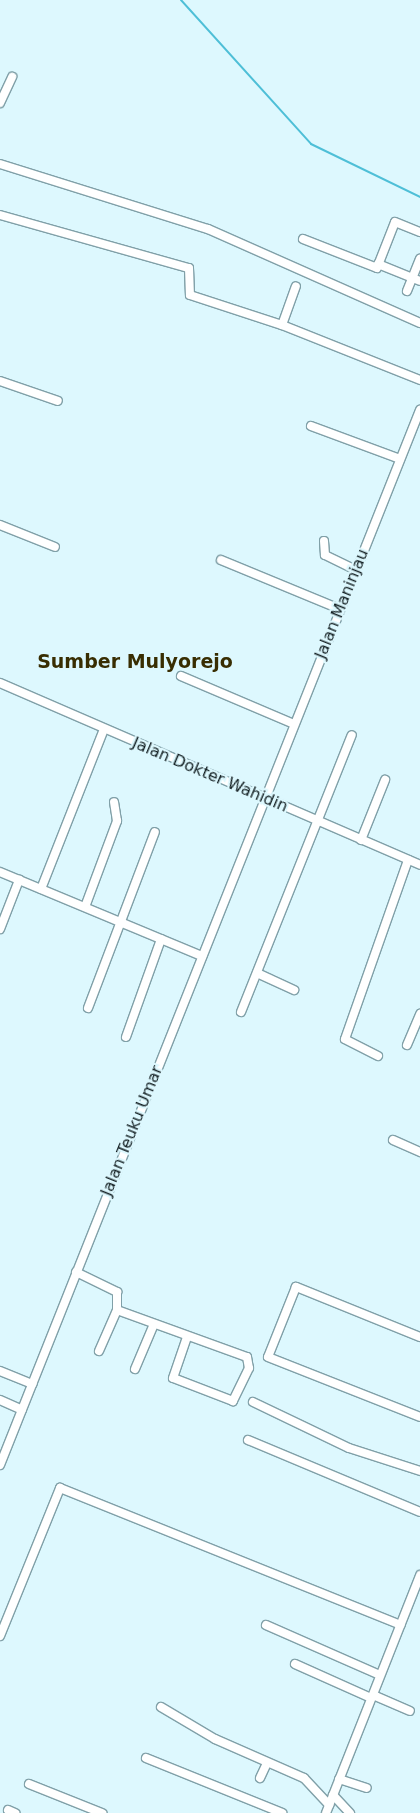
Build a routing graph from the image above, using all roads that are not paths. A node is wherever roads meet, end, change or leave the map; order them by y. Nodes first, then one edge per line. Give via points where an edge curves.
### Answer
1 (12, 77) dead end
2 (0, 103) edge
3 (0, 164) edge
4 (0, 215) edge
5 (420, 232) edge
6 (302, 239) dead end
7 (420, 258) edge
8 (378, 264) junction
9 (416, 279) edge
10 (296, 286) dead end
11 (407, 291) dead end
12 (420, 323) edge
13 (282, 325) junction
14 (420, 380) edge
15 (0, 381) edge
16 (58, 401) dead end
17 (420, 410) edge
18 (311, 426) dead end
19 (400, 458) junction
20 (0, 525) edge
21 (324, 540) dead end
22 (55, 548) dead end
23 (221, 560) dead end
24 (356, 570) junction
25 (340, 609) junction
26 (181, 676) dead end
27 (0, 683) edge
28 (294, 724) junction
29 (104, 729) junction
30 (352, 736) dead end
31 (385, 780) dead end
32 (264, 798) junction
33 (114, 802) dead end
34 (318, 822) junction
35 (155, 832) dead end
36 (361, 840) junction
37 (408, 860) junction
38 (420, 865) edge
39 (0, 872) edge
40 (19, 880) junction
41 (41, 889) junction
42 (85, 907) junction
43 (121, 922) junction
44 (0, 929) edge
45 (161, 939) junction
46 (202, 956) junction
47 (257, 973) junction
48 (294, 990) dead end
49 (88, 1008) dead end
50 (241, 1012) dead end
51 (420, 1014) edge
52 (126, 1037) dead end
53 (407, 1045) dead end
54 (378, 1056) dead end
55 (393, 1140) dead end
56 (420, 1152) edge
57 (76, 1272) junction
58 (117, 1310) junction
59 (154, 1324) junction
60 (187, 1337) junction
61 (420, 1337) edge
62 (99, 1351) dead end
63 (134, 1369) dead end
64 (0, 1371) edge
65 (32, 1384) junction
66 (0, 1400) edge
67 (253, 1402) dead end
68 (22, 1410) junction
69 (420, 1417) edge
70 (248, 1440) dead end
71 (0, 1465) edge
72 (420, 1471) edge
73 (420, 1512) edge
74 (420, 1576) edge
75 (266, 1625) dead end
76 (400, 1625) junction
77 (0, 1636) edge
78 (295, 1664) dead end
79 (380, 1675) junction
80 (372, 1696) junction
81 (161, 1707) dead end
82 (410, 1710) dead end
83 (146, 1758) dead end
84 (267, 1764) junction
85 (260, 1778) dead end
86 (339, 1779) junction
87 (29, 1784) dead end
88 (367, 1788) dead end
89 (330, 1802) edge
90 (102, 1813) edge
91 (282, 1813) edge
92 (350, 1813) edge

1 - 2 street
3 - 12 street via 208,229
4 - 13 street via 189,268 190,294
5 - 8 street via 395,222
6 - 8 street via 377,268
7 - 9 street
8 - 9 street
9 - 11 street
10 - 13 street
13 - 14 street
15 - 16 street
17 - 19 street, Jalan Maninjau
18 - 19 street
19 - 24 street, Jalan Maninjau
20 - 22 street
21 - 24 street via 325,555
23 - 25 street
24 - 25 street, Jalan Maninjau
25 - 28 street, Jalan Maninjau
26 - 28 street
27 - 29 street, Jalan Dokter Wahidin
28 - 32 street, Jalan Maninjau
29 - 32 street, Jalan Dokter Wahidin
29 - 41 street
30 - 34 street
31 - 36 street
32 - 34 street, Jalan Dokter Wahidin
32 - 46 street, Jalan Teuku Umar
33 - 42 street via 118,821
34 - 36 street, Jalan Dokter Wahidin
34 - 47 street
35 - 43 street
36 - 37 street, Jalan Dokter Wahidin
37 - 38 street, Jalan Dokter Wahidin
37 - 54 street via 345,1039 346,1043
39 - 40 street
40 - 41 street
40 - 44 street
41 - 42 street
42 - 43 street
43 - 45 street
43 - 49 street
45 - 46 street
45 - 52 street
46 - 57 street, Jalan Teuku Umar
47 - 48 street
47 - 50 street
51 - 53 street
55 - 56 street
57 - 58 street via 117,1292
57 - 65 street, Jalan Teuku Umar
58 - 59 street
58 - 62 street
59 - 60 street
59 - 63 street
60 - 60 street via 173,1378 233,1401 249,1368 247,1357
61 - 69 street via 296,1287 268,1357
64 - 65 street
65 - 68 street, Jalan Teuku Umar
66 - 68 street
67 - 72 street via 349,1448
68 - 71 street, Jalan Teuku Umar
70 - 73 street
74 - 76 street
75 - 79 street
76 - 77 street via 60,1488
76 - 79 street
78 - 80 street
79 - 80 street
80 - 82 street
80 - 86 street
81 - 84 street
83 - 91 street
84 - 85 street
84 - 89 street via 304,1778
86 - 88 street
86 - 89 street
87 - 90 street
89 - 92 street

